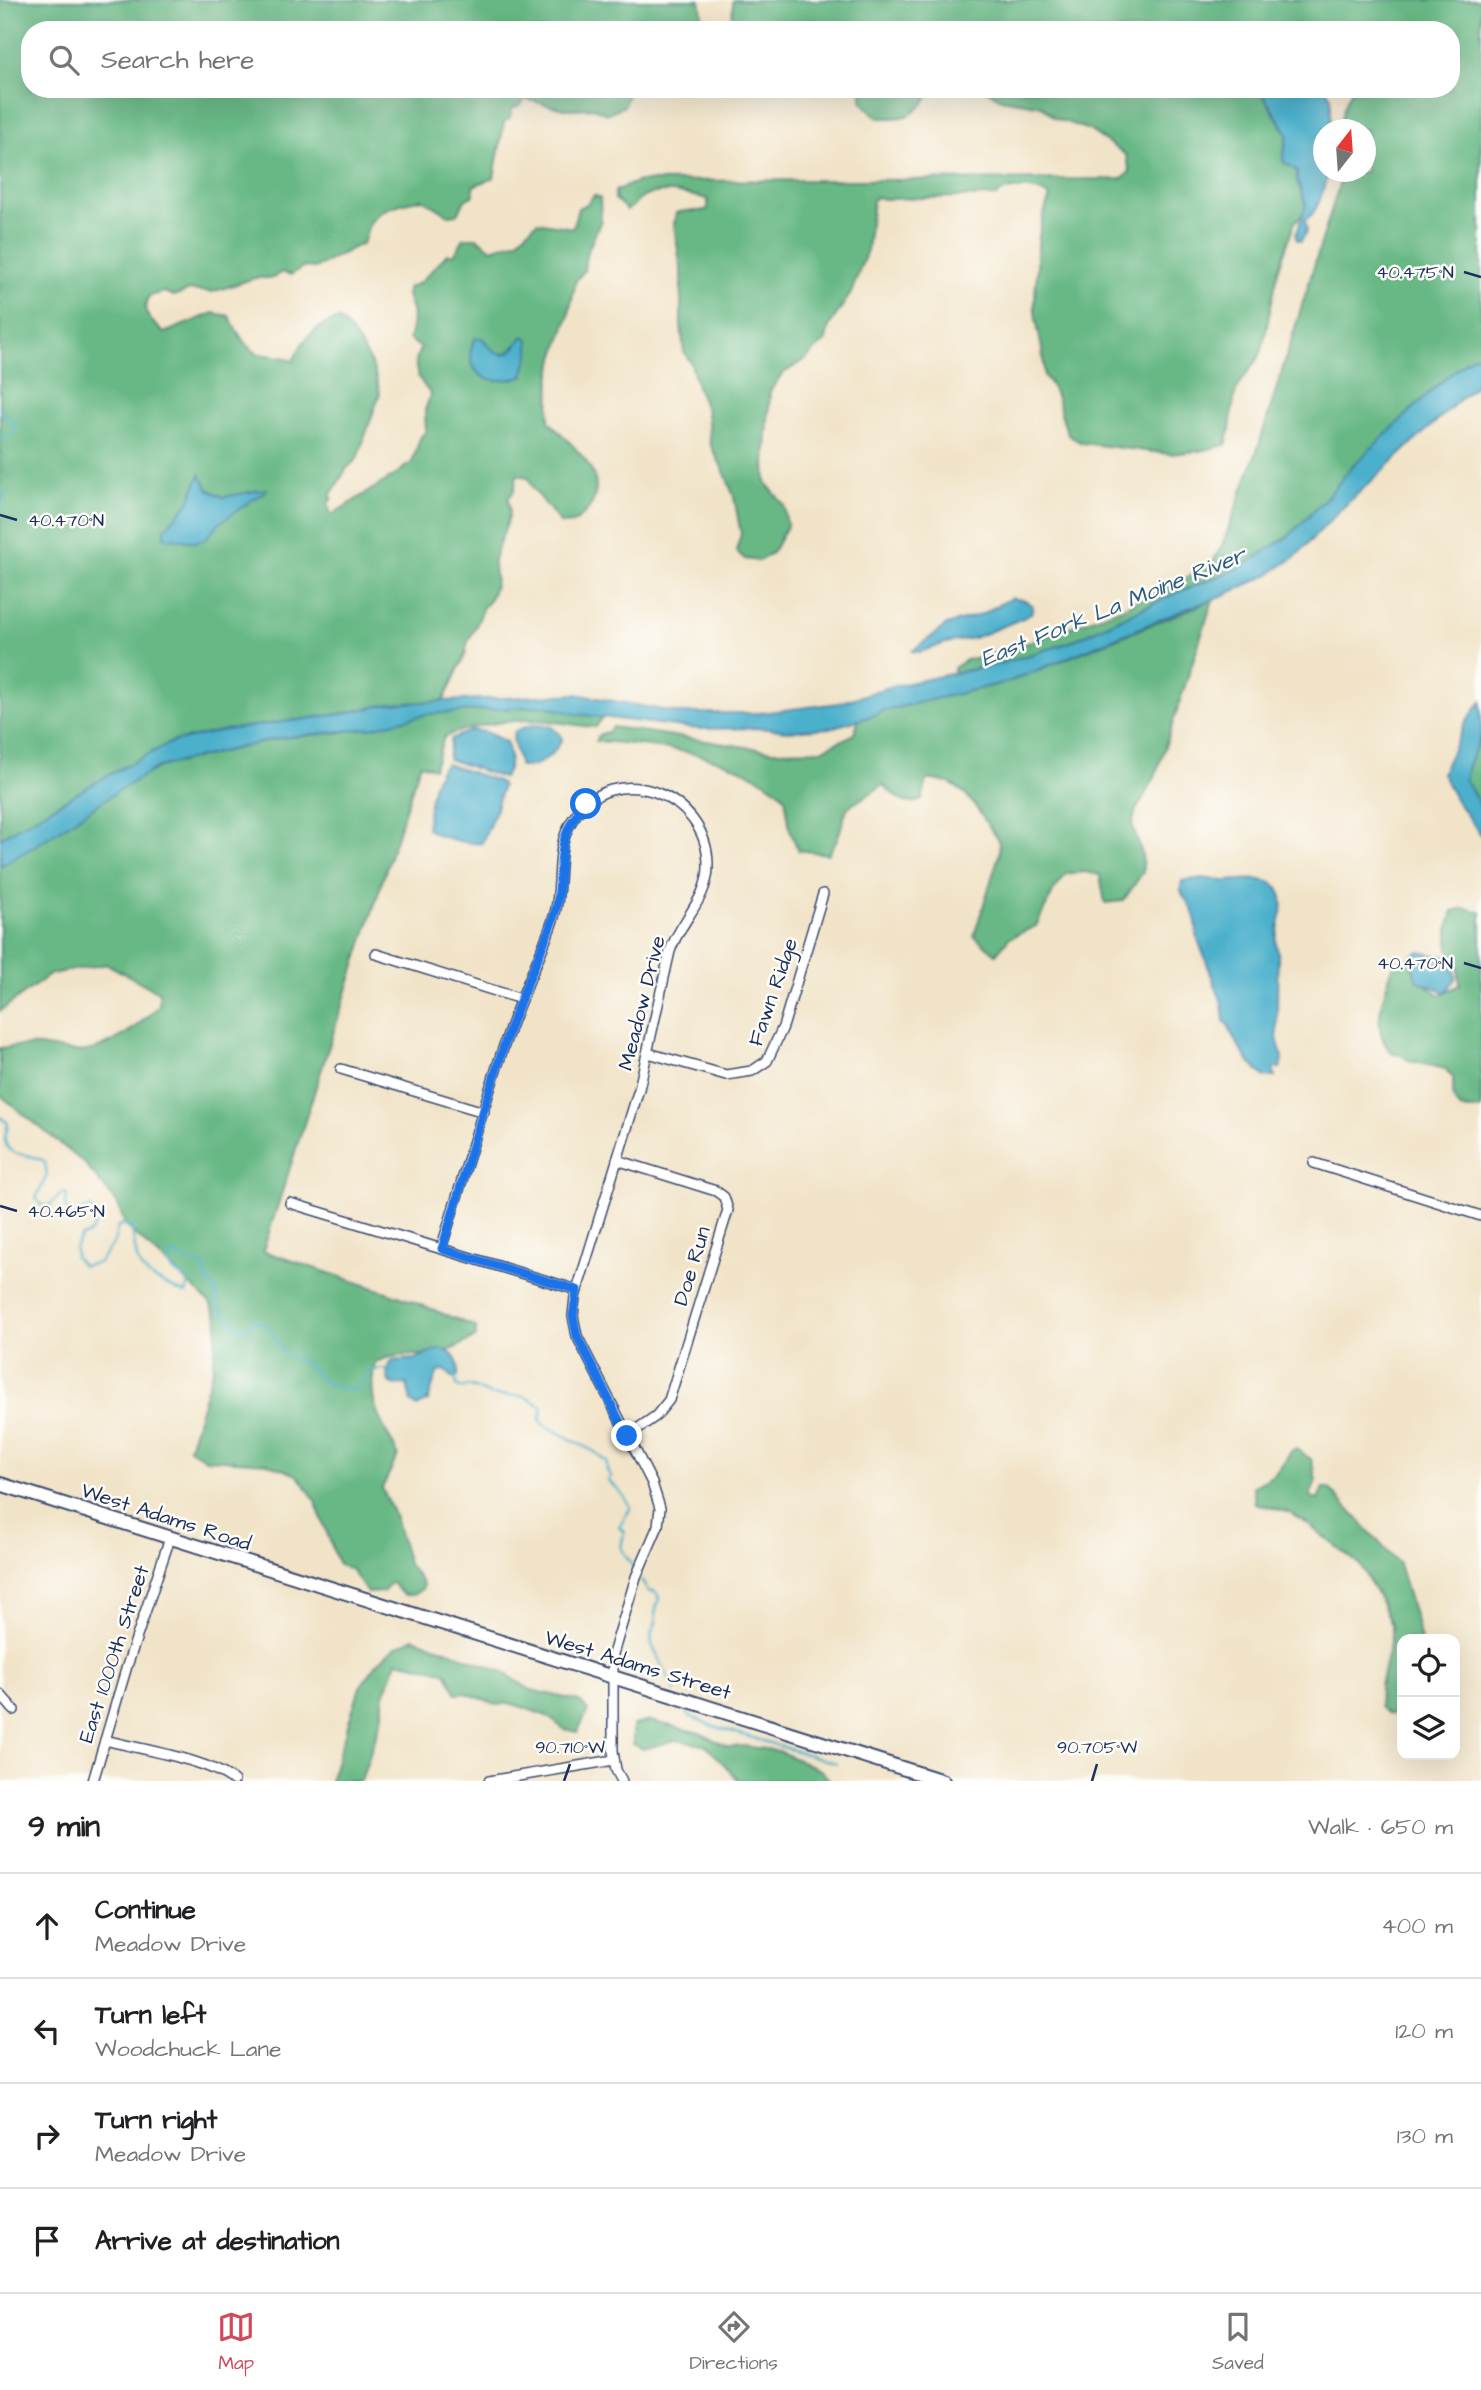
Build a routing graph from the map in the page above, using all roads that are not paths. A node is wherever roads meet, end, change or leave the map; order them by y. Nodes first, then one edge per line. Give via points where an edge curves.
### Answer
1 (823, 894) dead end
2 (376, 954) dead end
3 (521, 999) junction
4 (648, 1054) junction
5 (341, 1069) dead end
6 (484, 1112) junction
7 (617, 1160) junction
8 (1314, 1163) dead end
9 (290, 1203) dead end
10 (1481, 1216) edge
11 (442, 1249) junction
12 (577, 1290) junction
13 (627, 1436) junction
14 (0, 1484) edge
15 (170, 1538) junction
16 (321, 1586) joint
17 (613, 1677) junction
18 (0, 1694) edge
19 (14, 1710) dead end
20 (105, 1740) junction
21 (614, 1760) junction
22 (93, 1781) edge
23 (234, 1781) edge
24 (489, 1781) edge
25 (622, 1781) edge
26 (943, 1781) edge

1 - 4 street, Fawn Ridge via 783,1027 767,1061 752,1071 726,1075
2 - 3 street
3 - 4 street, Meadow Drive via 555,912 561,851 574,818 597,797 615,790 636,788 663,794 681,805 699,827 709,867 704,889 670,951
3 - 6 street, Meadow Drive
4 - 7 street, Meadow Drive
5 - 6 street
6 - 11 street, Meadow Drive
7 - 12 street, Meadow Drive
7 - 13 street, Doe Run via 716,1191 724,1197 728,1210 669,1399 656,1416
8 - 10 street
9 - 11 street
11 - 12 street
12 - 13 street, Meadow Drive via 573,1316 577,1336
13 - 17 street, Meadow Drive via 652,1483 660,1514 612,1654
14 - 15 street, West Adams Road
15 - 16 street, West Adams Road
15 - 20 street, East 1000th Street
16 - 17 street, West Adams Street
17 - 21 street, Meadow Drive
17 - 26 street, West Adams Street
18 - 19 street
20 - 22 street, East 1000th Street
20 - 23 street via 210,1768
21 - 24 street
21 - 25 street

